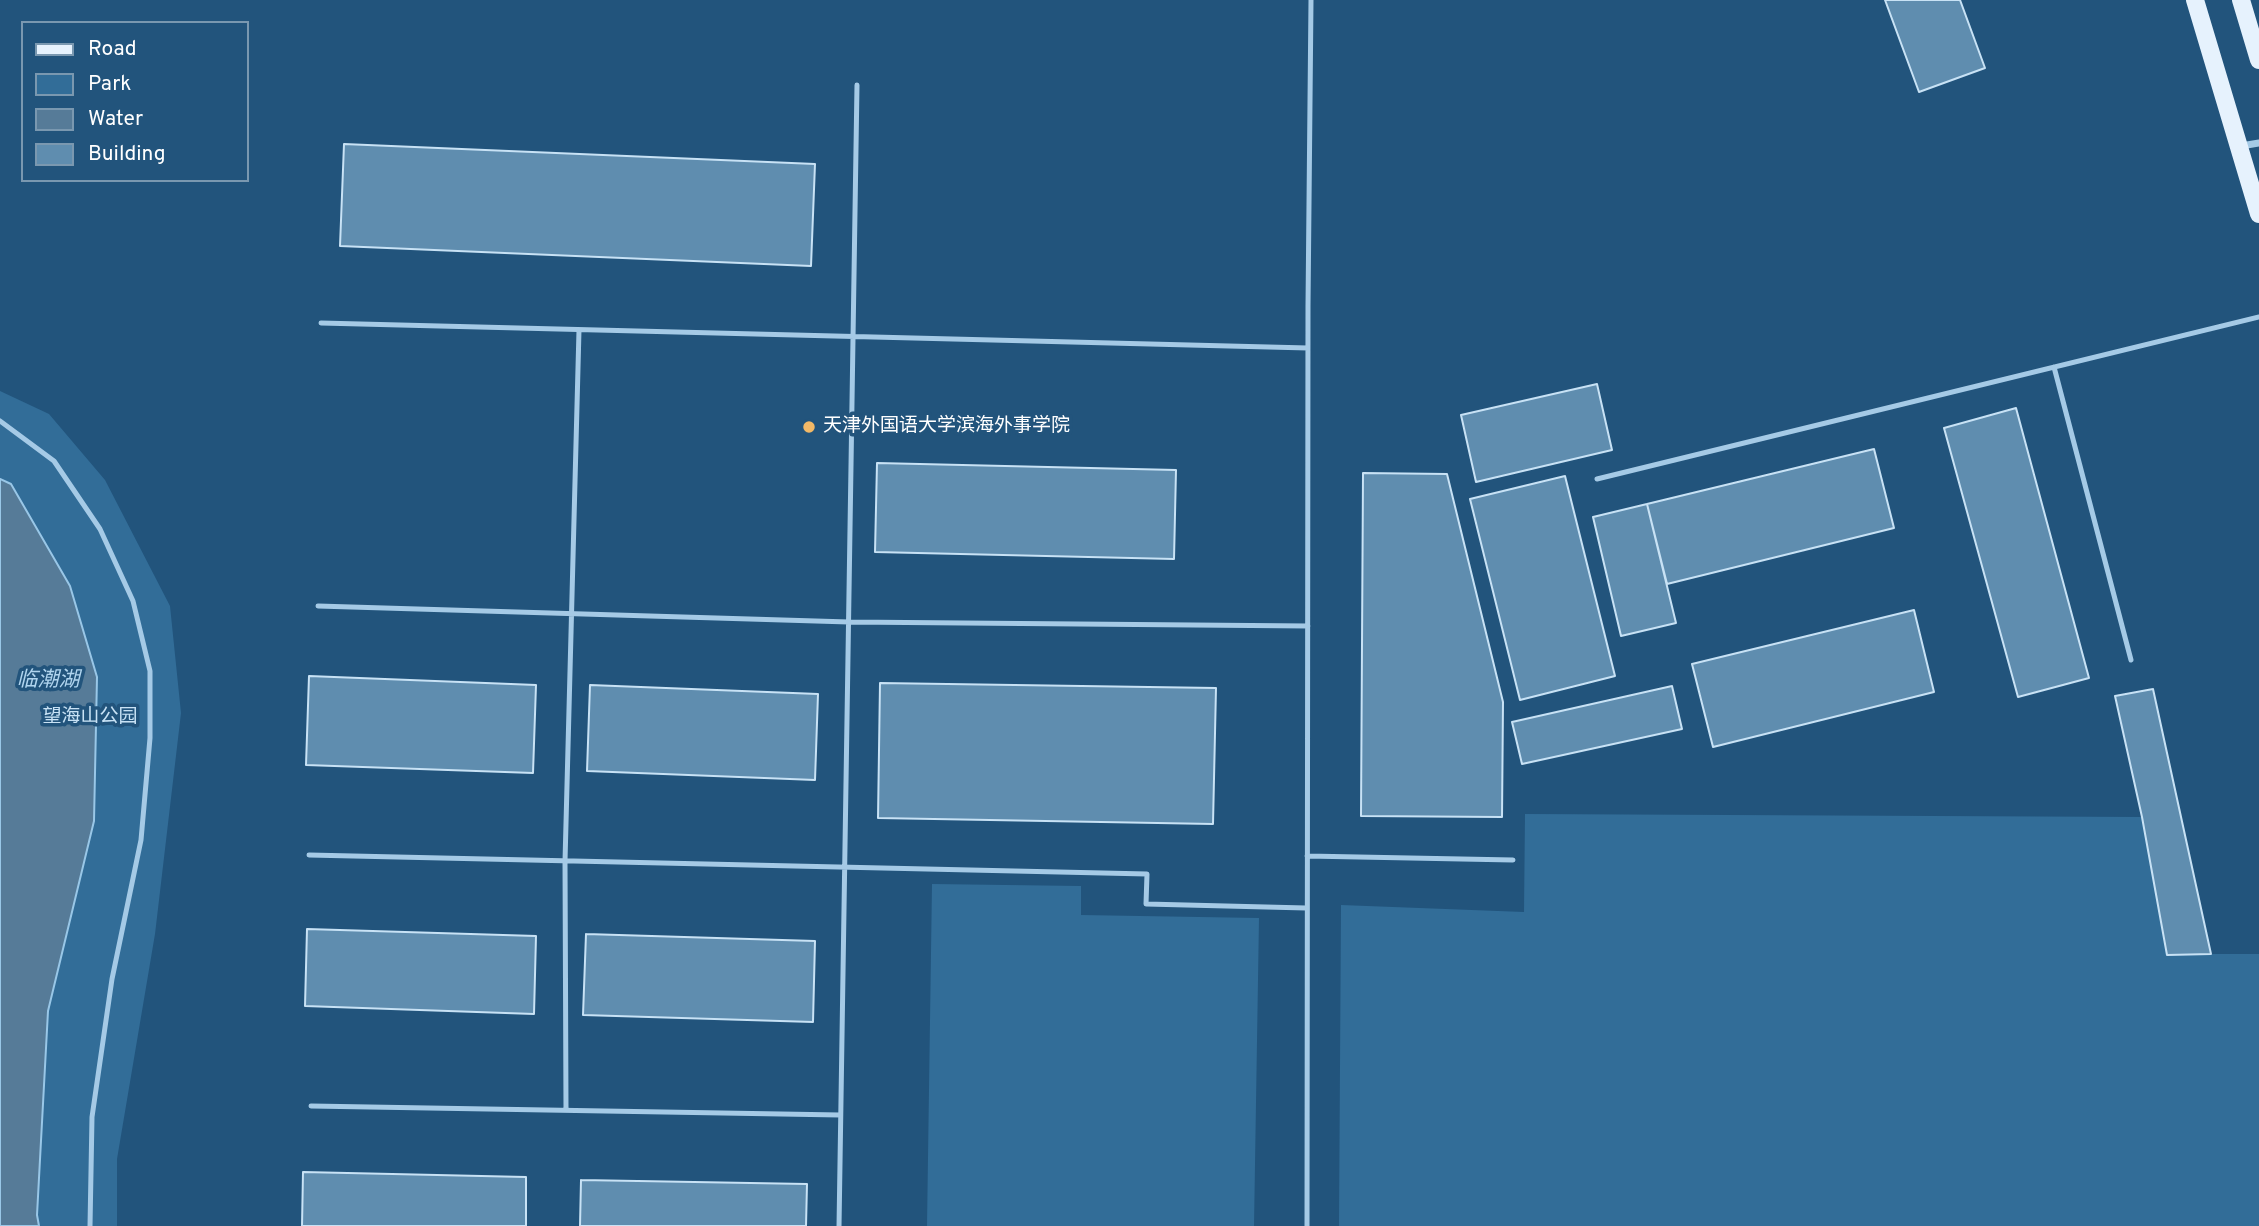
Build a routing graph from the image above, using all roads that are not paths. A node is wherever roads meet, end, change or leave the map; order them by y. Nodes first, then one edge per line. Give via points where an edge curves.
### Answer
1 (1311, 0) edge
2 (2195, 0) edge
3 (2241, 0) edge
4 (2259, 60) edge
5 (857, 85) dead end
6 (2250, 144) edge
7 (2259, 214) edge
8 (2259, 317) edge
9 (321, 323) dead end
10 (579, 330) junction
11 (853, 336) junction
12 (1308, 348) junction
13 (2054, 367) junction
14 (0, 421) edge
15 (1597, 479) dead end
16 (318, 606) dead end
17 (570, 614) junction
18 (849, 622) junction
19 (1308, 626) junction
20 (2131, 660) dead end
21 (309, 855) dead end
22 (1307, 856) junction
23 (1513, 860) dead end
24 (565, 861) junction
25 (845, 867) junction
26 (1306, 908) junction
27 (311, 1106) dead end
28 (566, 1110) junction
29 (840, 1115) junction
30 (90, 1226) edge
31 (839, 1226) edge
32 (1307, 1226) edge

1 - 12 lane
2 - 6 main road
3 - 4 main road
5 - 11 lane
6 - 7 main road
8 - 13 lane
9 - 10 lane
10 - 11 lane
10 - 17 lane
11 - 12 lane
11 - 18 lane
12 - 19 lane
13 - 15 lane
13 - 20 lane
14 - 30 lane via 54,461 100,529 133,601 150,671 150,738 141,840 112,979 92,1117
16 - 17 lane
17 - 18 lane
17 - 24 lane
18 - 19 lane
18 - 25 lane
19 - 22 lane
21 - 24 lane
22 - 23 lane
22 - 26 lane
24 - 25 lane
24 - 28 lane
25 - 26 lane via 1147,874 1146,904
25 - 29 lane
26 - 32 lane
27 - 28 lane
28 - 29 lane
29 - 31 lane

